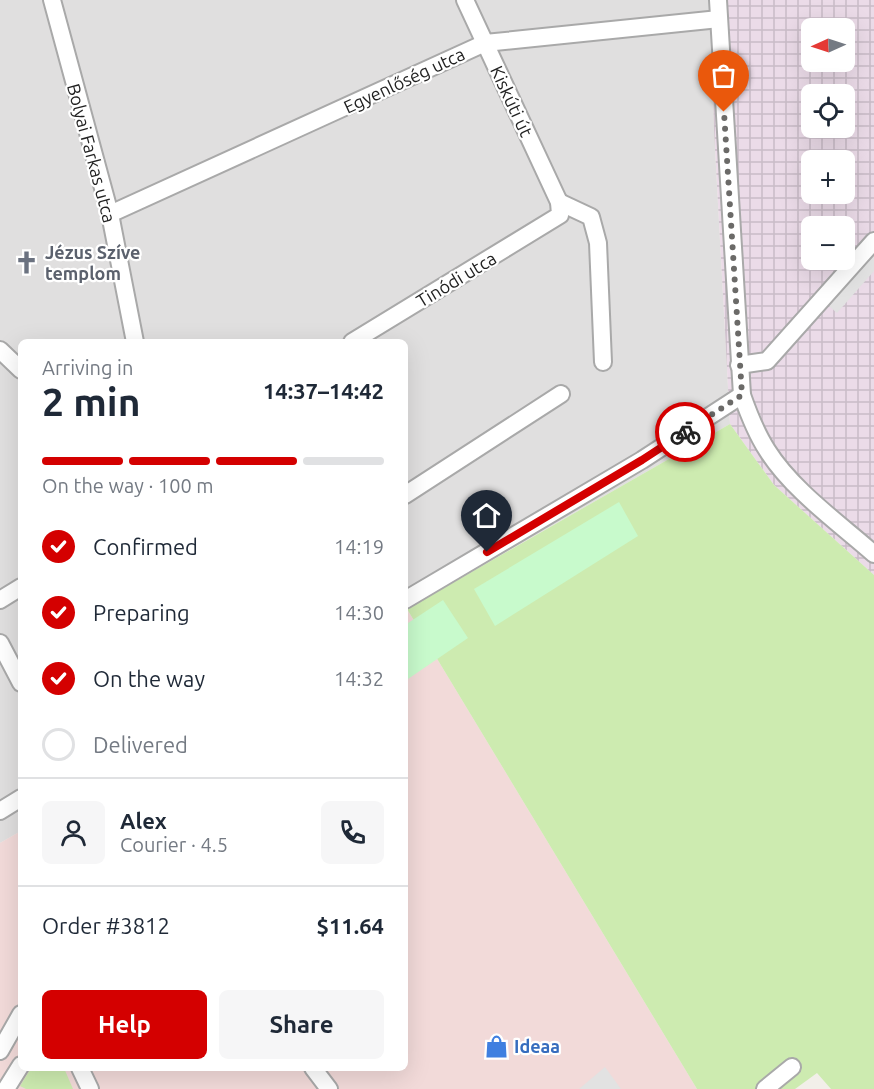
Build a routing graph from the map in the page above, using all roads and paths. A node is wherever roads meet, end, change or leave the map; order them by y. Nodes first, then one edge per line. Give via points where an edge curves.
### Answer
1 (52, 0) edge
2 (465, 0) edge
3 (718, 0) edge
4 (719, 19) junction
5 (485, 43) junction
6 (560, 208) junction
7 (110, 214) junction
8 (874, 241) edge
9 (134, 339) edge
10 (357, 339) edge
11 (0, 350) edge
12 (603, 362) dead end
13 (739, 365) junction
14 (18, 367) edge
15 (561, 394) dead end
16 (742, 395) junction
17 (408, 493) edge
18 (874, 554) edge
19 (18, 589) edge
20 (408, 598) edge
21 (0, 600) edge
22 (0, 643) edge
23 (18, 677) edge
24 (18, 800) edge
25 (0, 811) edge
26 (18, 1019) edge
27 (0, 1051) edge
28 (792, 1067) dead end
29 (18, 1070) edge
30 (81, 1071) edge
31 (315, 1071) edge
32 (6, 1089) edge
33 (90, 1089) edge
34 (329, 1089) edge
35 (765, 1089) edge

1 - 7 street, Bolyai Farkas utca
2 - 5 street, Kiskúti út
3 - 4 street
4 - 5 street, Egyenlőség utca
4 - 13 street
5 - 6 street, Kiskúti út
5 - 7 street, Egyenlőség utca
6 - 10 street, Tinódi utca
6 - 12 street via 591,217 598,243
7 - 9 street, Bolyai Farkas utca
8 - 13 street via 767,361
11 - 14 street
13 - 16 street
15 - 17 street
16 - 18 street via 753,426 769,453 799,489
16 - 20 street via 642,460
19 - 21 street
22 - 23 street
24 - 25 street
26 - 27 street
28 - 35 street
29 - 32 street
30 - 33 street
31 - 34 street

